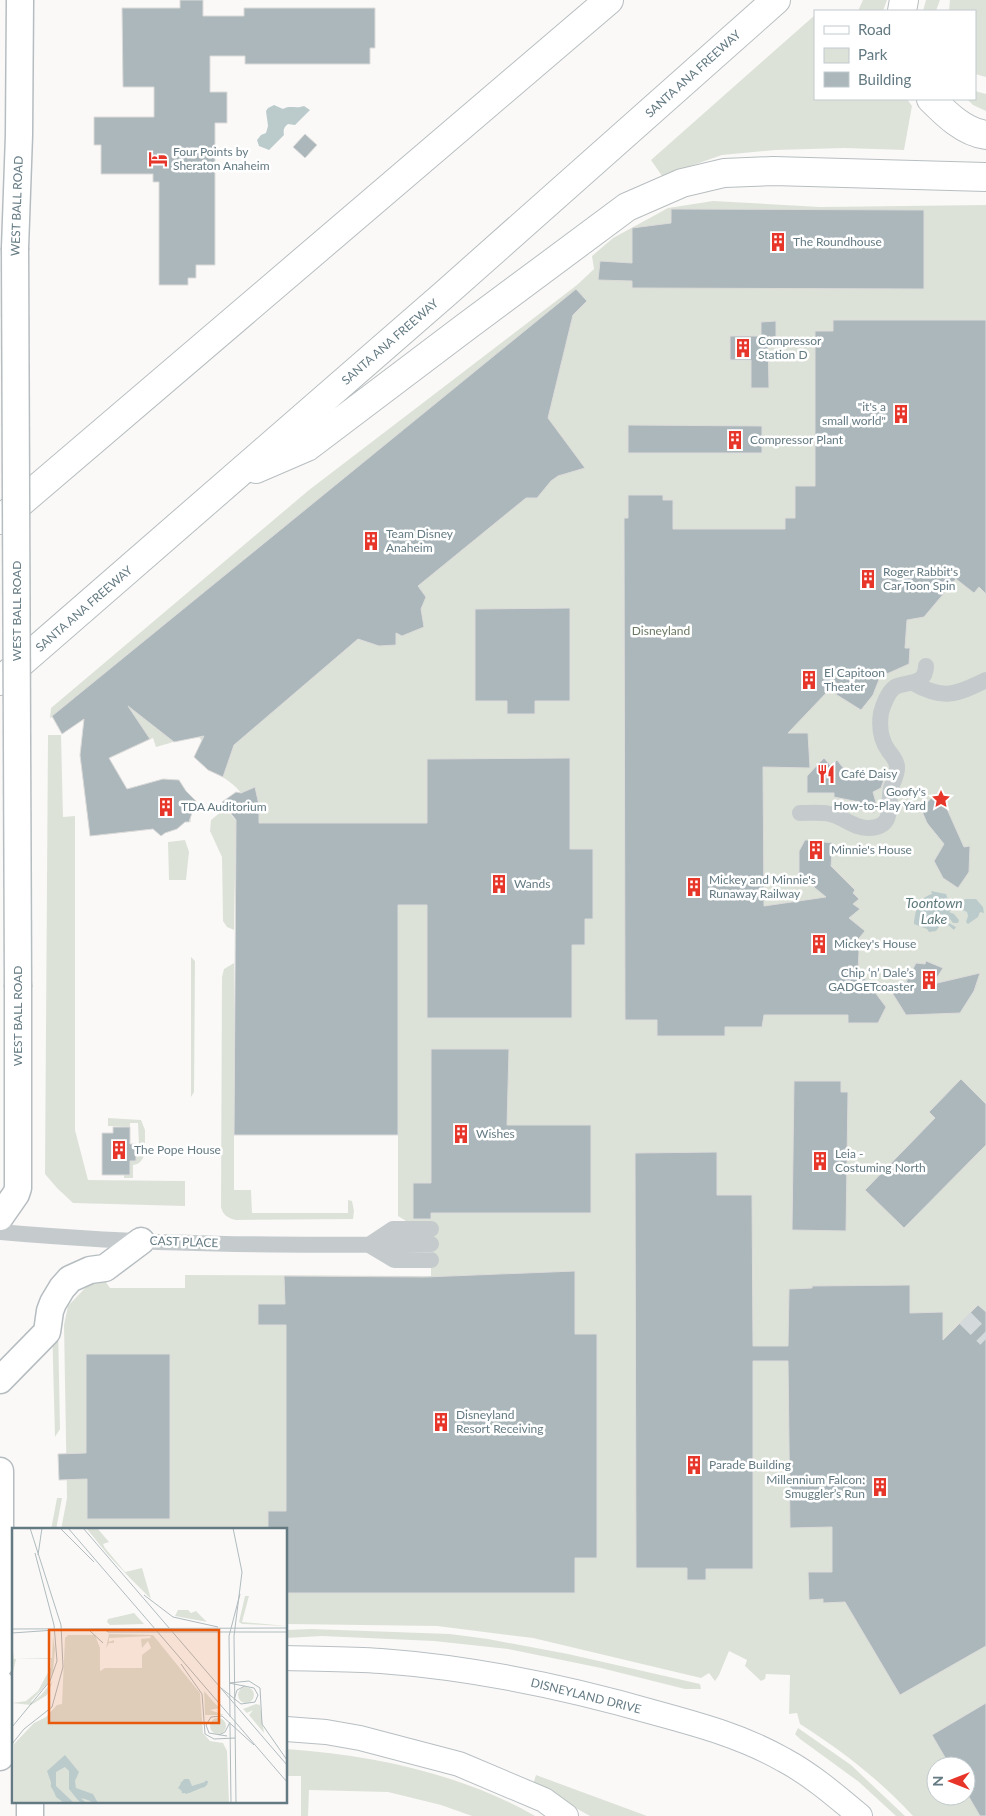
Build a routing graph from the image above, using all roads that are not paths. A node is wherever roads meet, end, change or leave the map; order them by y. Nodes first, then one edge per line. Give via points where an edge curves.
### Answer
1 (20, 0) edge
2 (776, 0) edge
3 (601, 4) edge
4 (933, 100) edge
5 (986, 135) edge
6 (986, 176) edge
7 (234, 478) junction
8 (0, 520) edge
9 (926, 666) dead end
10 (986, 680) edge
11 (0, 682) edge
12 (913, 683) junction
13 (800, 814) dead end
14 (0, 1217) edge
15 (0, 1232) edge
16 (141, 1241) junction
17 (369, 1245) junction
18 (0, 1380) edge
19 (0, 1471) edge
20 (288, 1658) edge
21 (0, 1664) edge
22 (0, 1683) edge
23 (288, 1729) edge
24 (6, 1756) edge
25 (566, 1816) edge
26 (860, 1816) edge

1 - 14 main road, WEST BALL ROAD, bridge via 15,248 18,1188
2 - 7 highway, SANTA ANA FREEWAY
3 - 8 highway
4 - 5 highway via 960,124
6 - 7 highway via 773,171 724,173 682,183 627,207 307,447
7 - 11 highway, SANTA ANA FREEWAY
9 - 12 street via 921,678
10 - 12 street via 948,695 930,692
12 - 13 street via 890,692 881,713 882,738 893,756 897,771 890,789 886,821 879,827 865,828 830,814
15 - 16 street, CAST PLACE
16 - 17 street, CAST PLACE
16 - 18 main road via 105,1268 90,1270 70,1279 50,1311 47,1332
17 - 17 street via 394,1229 431,1244 394,1260
19 - 21 main road
20 - 26 main road, DISNEYLAND DRIVE via 378,1661 461,1670 597,1696 711,1728 748,1742 784,1760 822,1785
22 - 24 main road
23 - 25 main road via 360,1738 460,1764 544,1800

